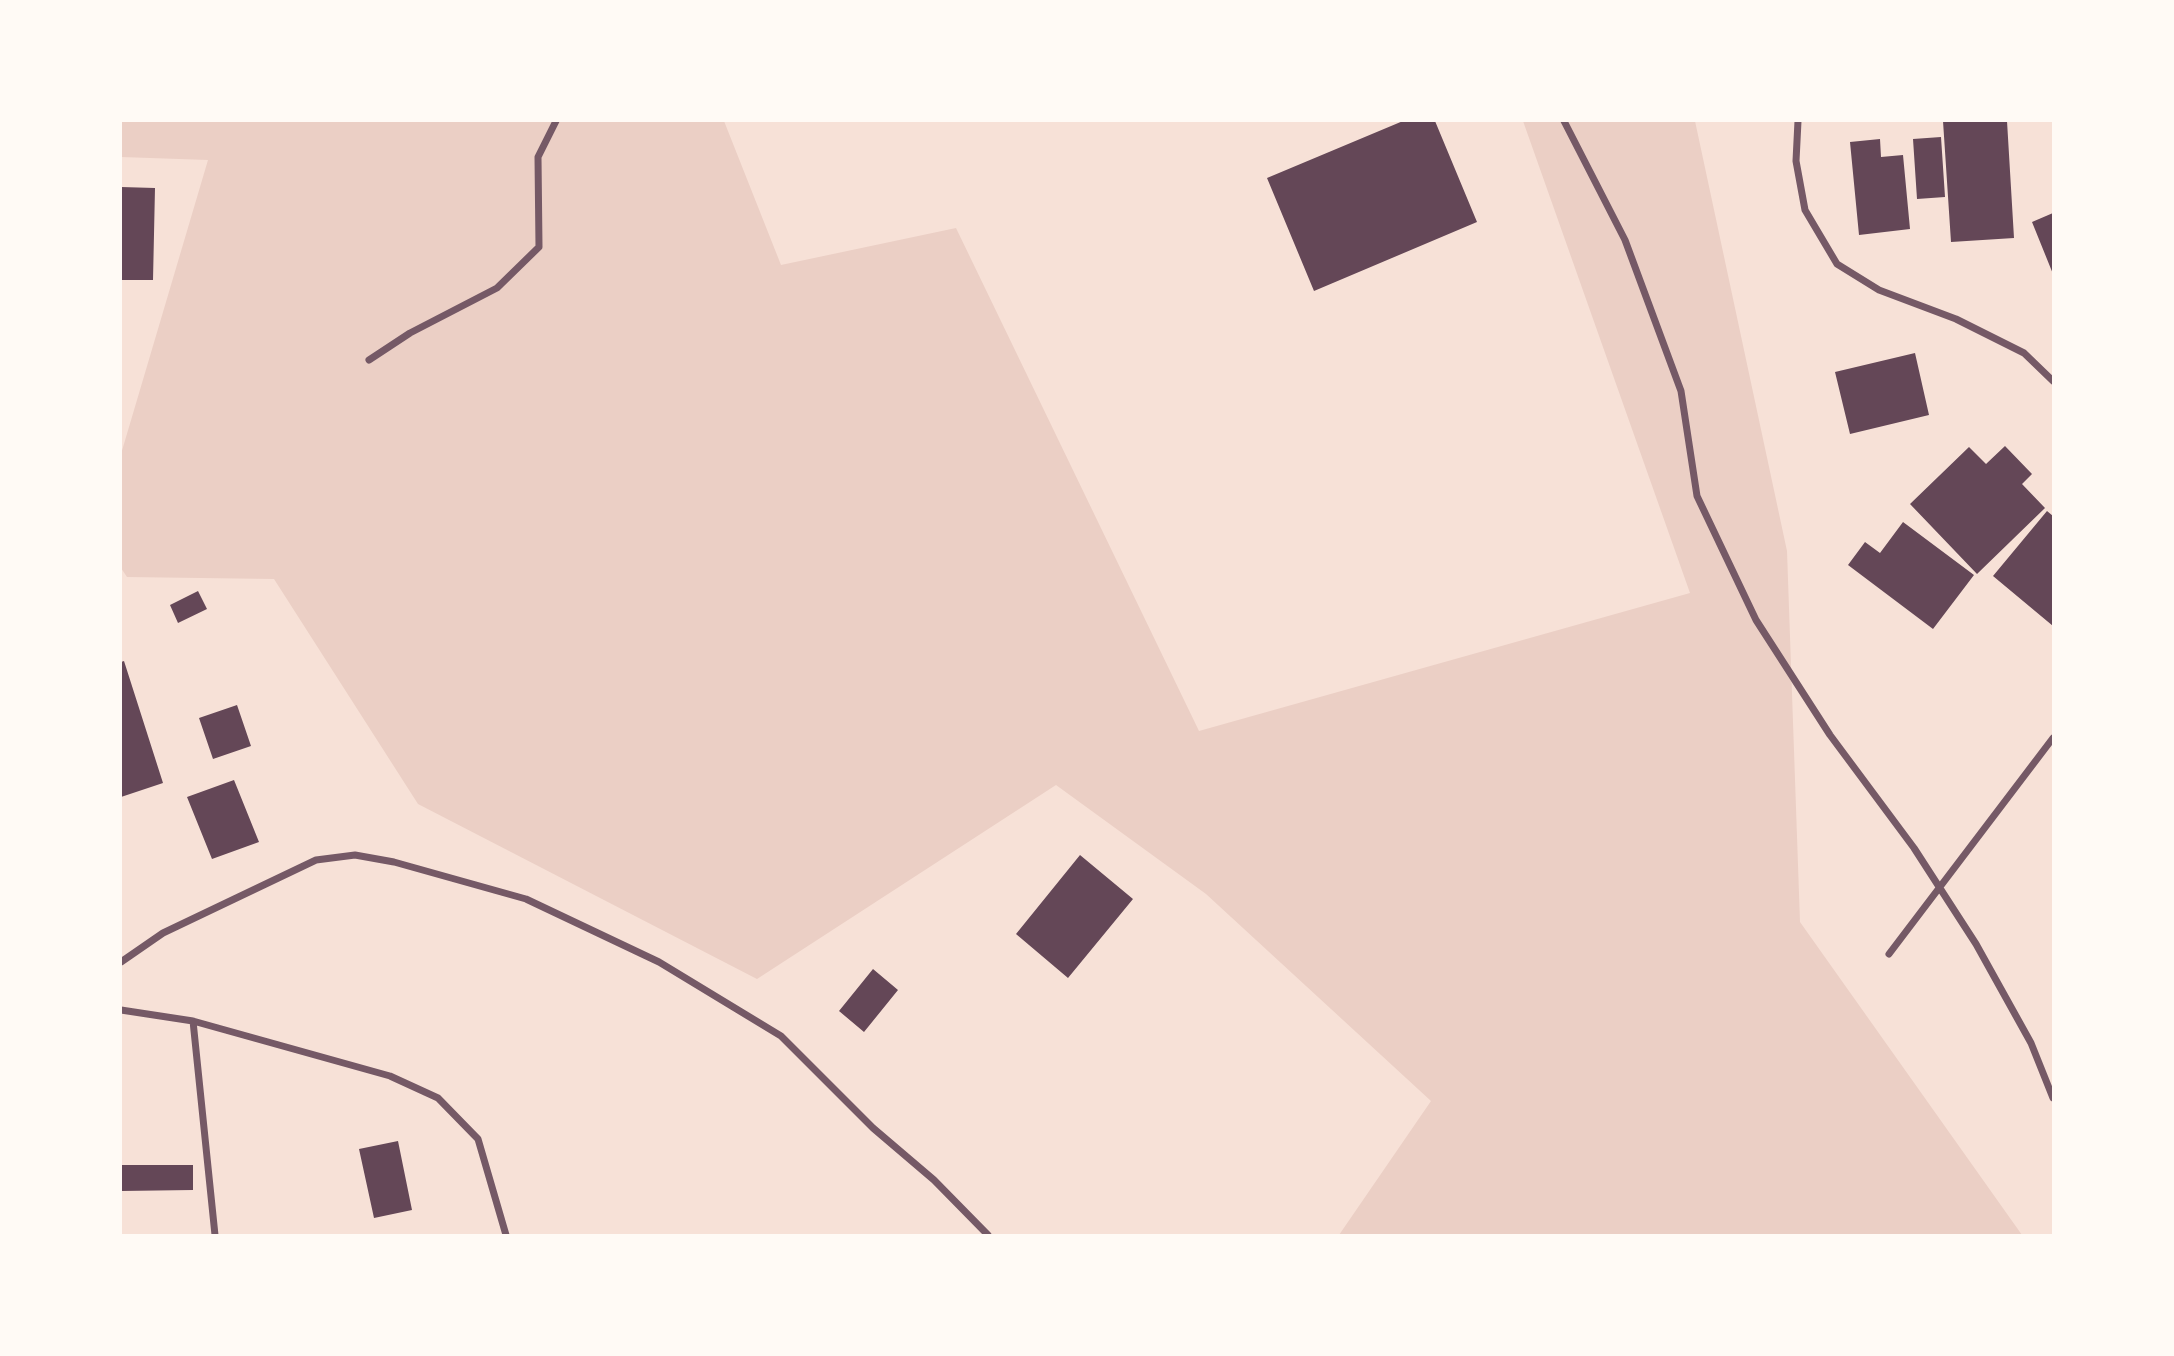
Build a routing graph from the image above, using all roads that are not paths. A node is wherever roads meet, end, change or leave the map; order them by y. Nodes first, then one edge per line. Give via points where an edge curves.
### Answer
1 (556, 121) edge
2 (1564, 121) edge
3 (1798, 121) edge
4 (369, 360) dead end
5 (2053, 382) edge
6 (2053, 737) edge
7 (1939, 887) junction
8 (1889, 954) dead end
9 (121, 962) edge
10 (121, 1010) edge
11 (193, 1021) junction
12 (2053, 1098) edge
13 (215, 1235) edge
14 (506, 1235) edge
15 (988, 1235) edge

1 - 4 street via 538,156 539,247 497,288
2 - 7 street via 1625,240 1681,391 1697,496 1756,620 1830,735
3 - 5 street via 1796,161 1805,210 1838,264 1879,290 1956,319 2024,353
6 - 7 street
7 - 8 street
7 - 12 street via 2031,1043
9 - 15 street via 163,933 316,860 355,855 394,862 526,899 659,962 781,1036
10 - 11 street
11 - 13 street
11 - 14 street via 390,1076 438,1098 478,1139

